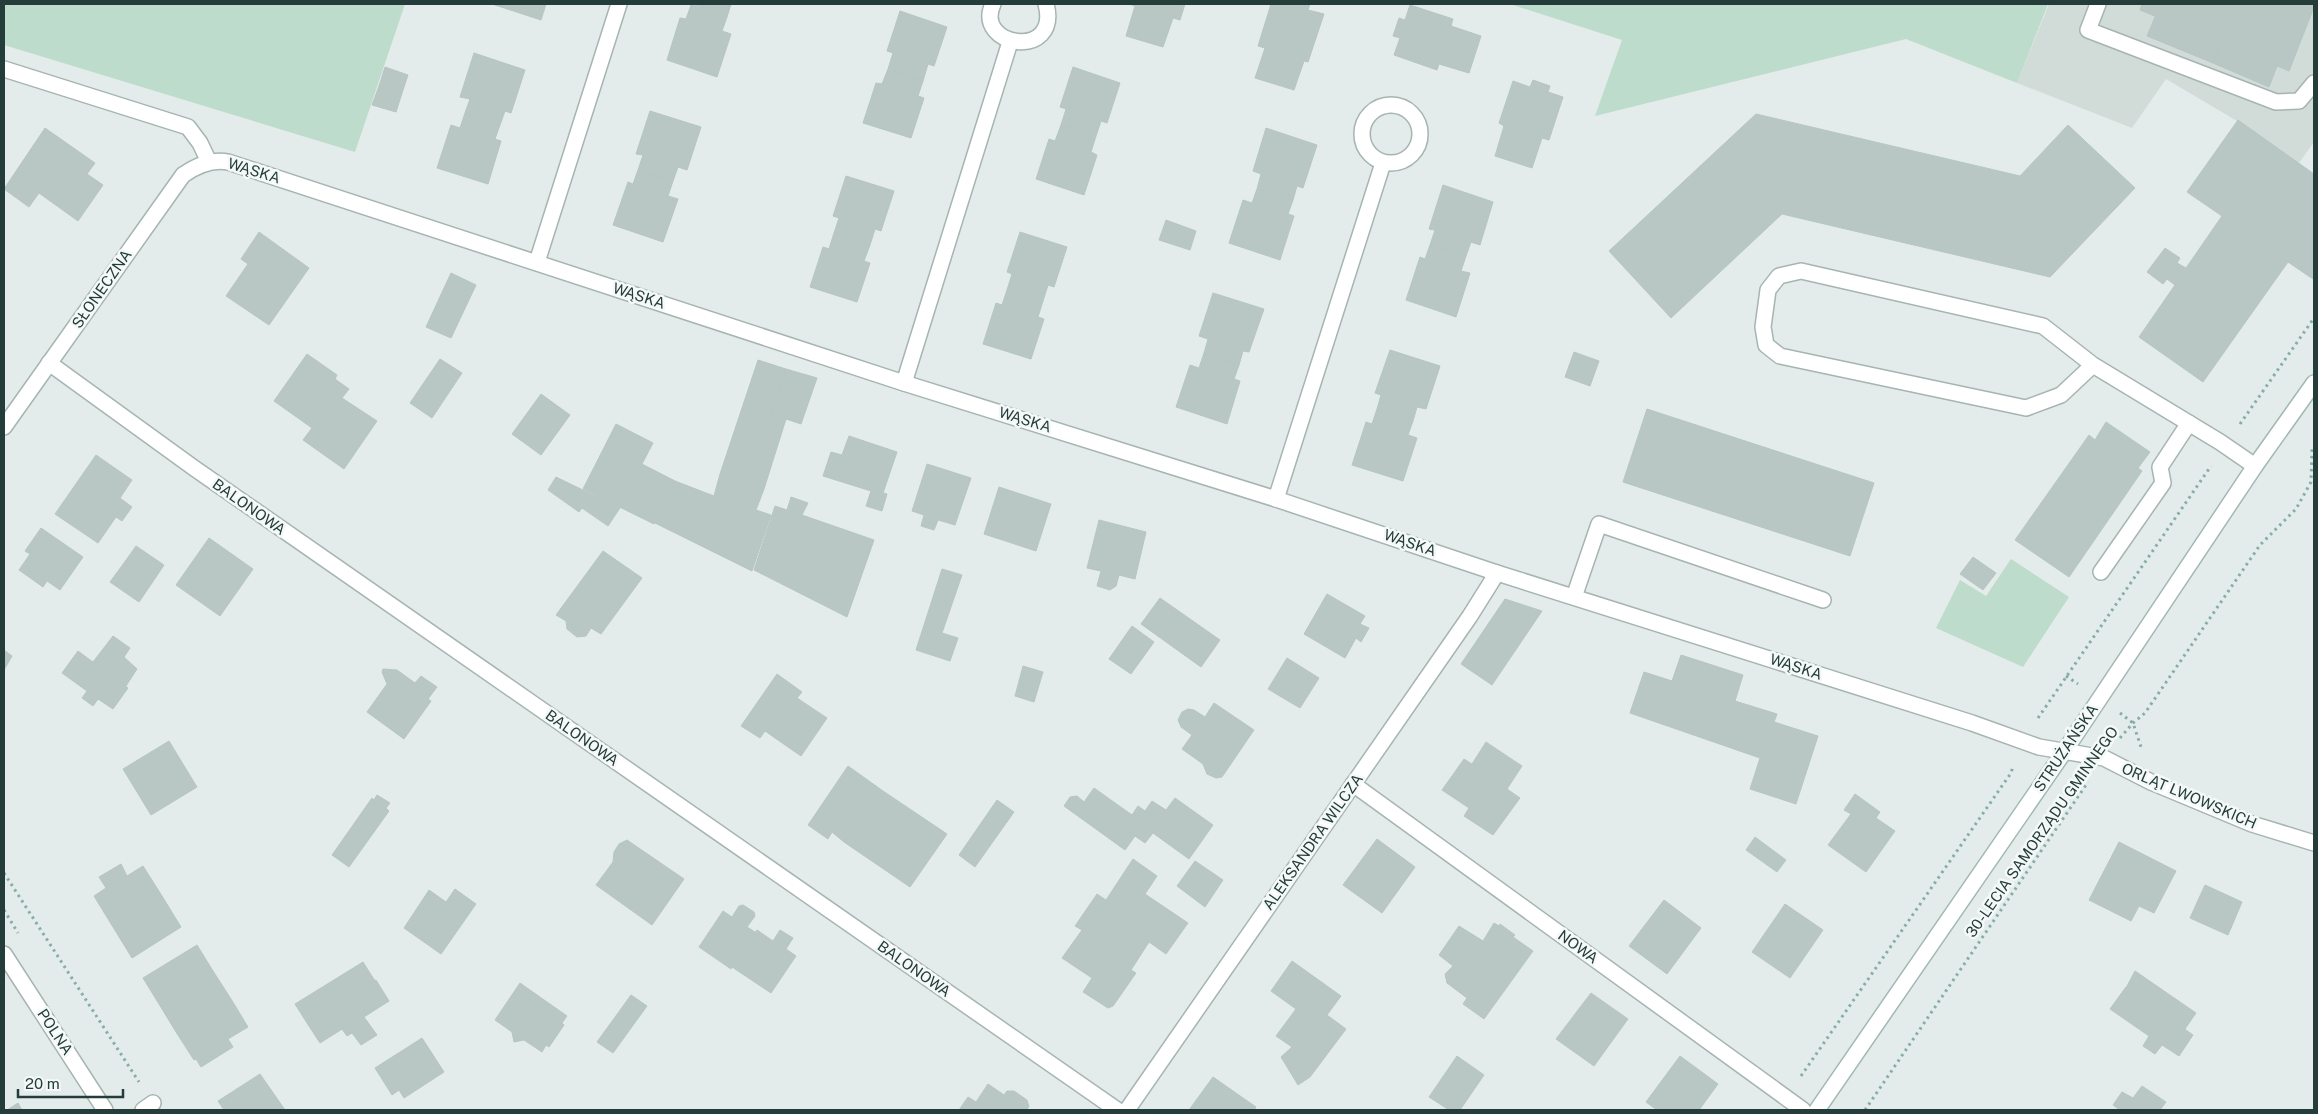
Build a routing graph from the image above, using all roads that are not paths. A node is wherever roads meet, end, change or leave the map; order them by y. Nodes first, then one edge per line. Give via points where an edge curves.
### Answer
1 (619, 4) edge
2 (994, 4) edge
3 (1046, 4) edge
4 (2098, 4) edge
5 (1010, 42) junction
6 (4, 69) edge
7 (2314, 82) edge
8 (209, 162) junction
9 (1383, 163) dead end
10 (537, 262) junction
11 (49, 363) junction
12 (2093, 365) junction
13 (904, 383) junction
14 (2314, 383) edge
15 (2189, 423) junction
16 (4, 427) edge
17 (2255, 466) junction
18 (1276, 498) junction
19 (1497, 572) junction
20 (2101, 572) dead end
21 (1574, 597) junction
22 (1823, 600) dead end
23 (2064, 752) junction
24 (1353, 784) junction
25 (2314, 843) edge
26 (4, 954) edge
27 (106, 1110) edge
28 (1117, 1110) edge
29 (1127, 1110) edge
30 (1803, 1110) edge
31 (1816, 1110) edge

1 - 10 street
2 - 5 street via 991,8 992,22 999,34
3 - 5 street via 1046,27 1037,38 1024,43
4 - 7 street via 2088,30 2276,102 2299,101
5 - 13 street
6 - 8 street, WĄSKA via 188,127
8 - 10 street, WĄSKA via 228,162
8 - 11 street, SŁONECZNA via 183,175
9 - 18 street
10 - 13 street, WĄSKA
11 - 16 street, SŁONECZNA
11 - 28 street, BALONOWA via 194,468
12 - 12 street via 2043,326 1801,271 1779,276 1768,290 1763,327 1766,345 1780,356 2026,408 2061,395
12 - 15 street
13 - 18 street, WĄSKA
14 - 17 street, STRUŻAŃSKA
15 - 17 street
15 - 20 street via 2160,467 2163,483
17 - 23 street, STRUŻAŃSKA
18 - 19 street, WĄSKA
19 - 21 street, WĄSKA
19 - 24 street, ALEKSANDRA WILCZA
21 - 22 street via 1599,524
21 - 23 street, WĄSKA via 1972,723 2022,742
23 - 25 street, ORLĄT LWOWSKICH via 2104,758 2151,782 2252,824
23 - 31 street, STRUŻAŃSKA
24 - 29 street, ALEKSANDRA WILCZA
24 - 30 street, NOWA
26 - 27 street, POLNA

